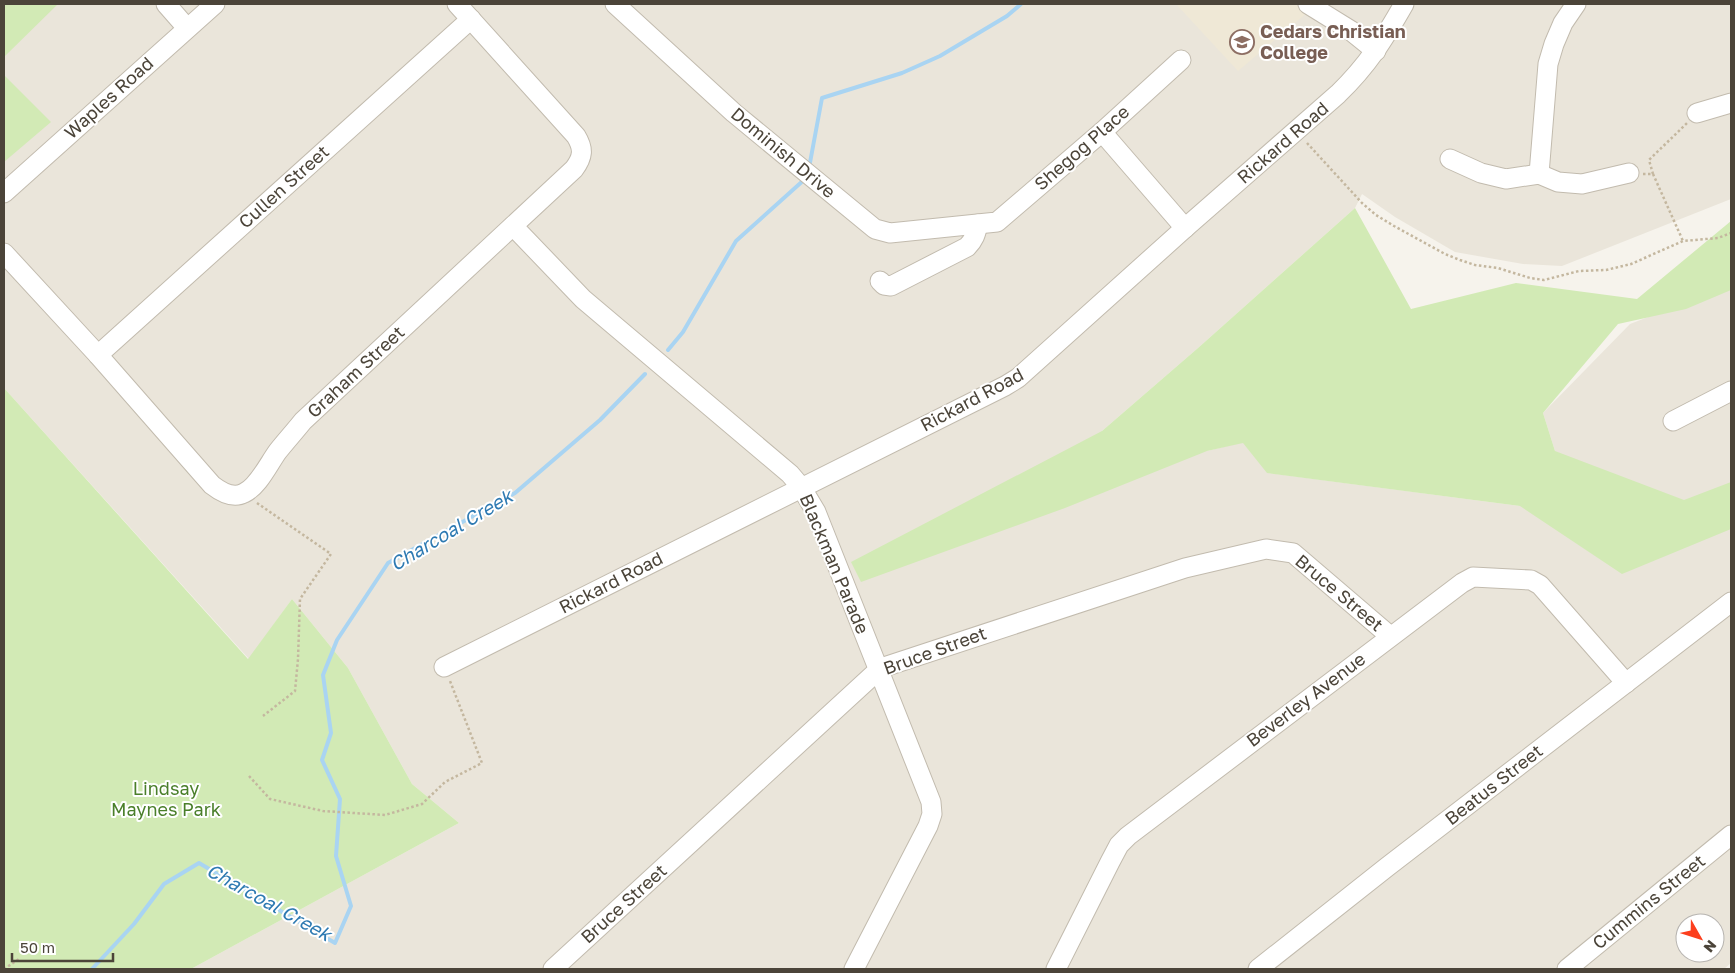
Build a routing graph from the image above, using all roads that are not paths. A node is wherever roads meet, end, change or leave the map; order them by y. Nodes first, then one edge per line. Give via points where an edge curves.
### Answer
1 (166, 4) edge
2 (215, 4) edge
3 (457, 4) edge
4 (616, 4) edge
5 (1308, 4) edge
6 (1404, 4) edge
7 (1576, 4) edge
8 (471, 19) junction
9 (187, 28) junction
10 (1376, 51) junction
11 (1181, 60) dead end
12 (1731, 103) edge
13 (1696, 113) road end
14 (1102, 132) junction
15 (1450, 159) dead end
16 (1629, 173) road end
17 (1539, 174) junction
18 (4, 193) edge
19 (978, 224) junction
20 (513, 226) junction
21 (1185, 228) junction
22 (4, 253) edge
23 (880, 281) dead end
24 (98, 355) junction
25 (1731, 391) edge
26 (1673, 421) dead end
27 (801, 487) junction
28 (1731, 602) edge
29 (1390, 636) junction
30 (444, 667) road end
31 (878, 671) junction
32 (1626, 683) junction
33 (1731, 835) edge
34 (860, 967) edge
35 (553, 969) edge
36 (1056, 969) edge
37 (1258, 969) edge
38 (1567, 969) edge

1 - 9 street
2 - 9 street, Waples Road
3 - 8 street, Graham Street
4 - 19 street, Dominish Drive via 734,113 875,229 900,232
5 - 10 street
6 - 10 street, Rickard Road
7 - 17 street via 1563,23 1548,64
8 - 20 street, Graham Street via 581,143 580,161 574,169
8 - 24 street, Cullen Street
9 - 18 street, Waples Road
10 - 21 street, Rickard Road via 1338,94
11 - 14 street, Shegog Place
12 - 13 street
14 - 19 street, Shegog Place via 997,222
14 - 21 street
15 - 17 street via 1493,177 1506,179
16 - 17 street via 1582,184 1558,182
19 - 23 street via 973,242 967,247 891,286
20 - 24 street, Graham Street via 303,421 244,494 229,494 212,485
20 - 27 street, Blackman Parade via 583,299 777,462
21 - 27 street, Rickard Road via 1018,378
22 - 24 street
25 - 26 street
27 - 30 street, Rickard Road
27 - 31 street, Blackman Parade via 819,519
28 - 32 street, Beatus Street
29 - 31 street, Bruce Street via 1293,553 1266,549 1185,568
29 - 32 street, Beverley Avenue via 1473,577 1531,580 1540,585
29 - 36 street, Beverley Avenue via 1128,836 1119,845
31 - 34 street, Blackman Parade via 931,802 932,814
31 - 35 street, Bruce Street
32 - 37 street, Beatus Street
33 - 38 street, Cummins Street

